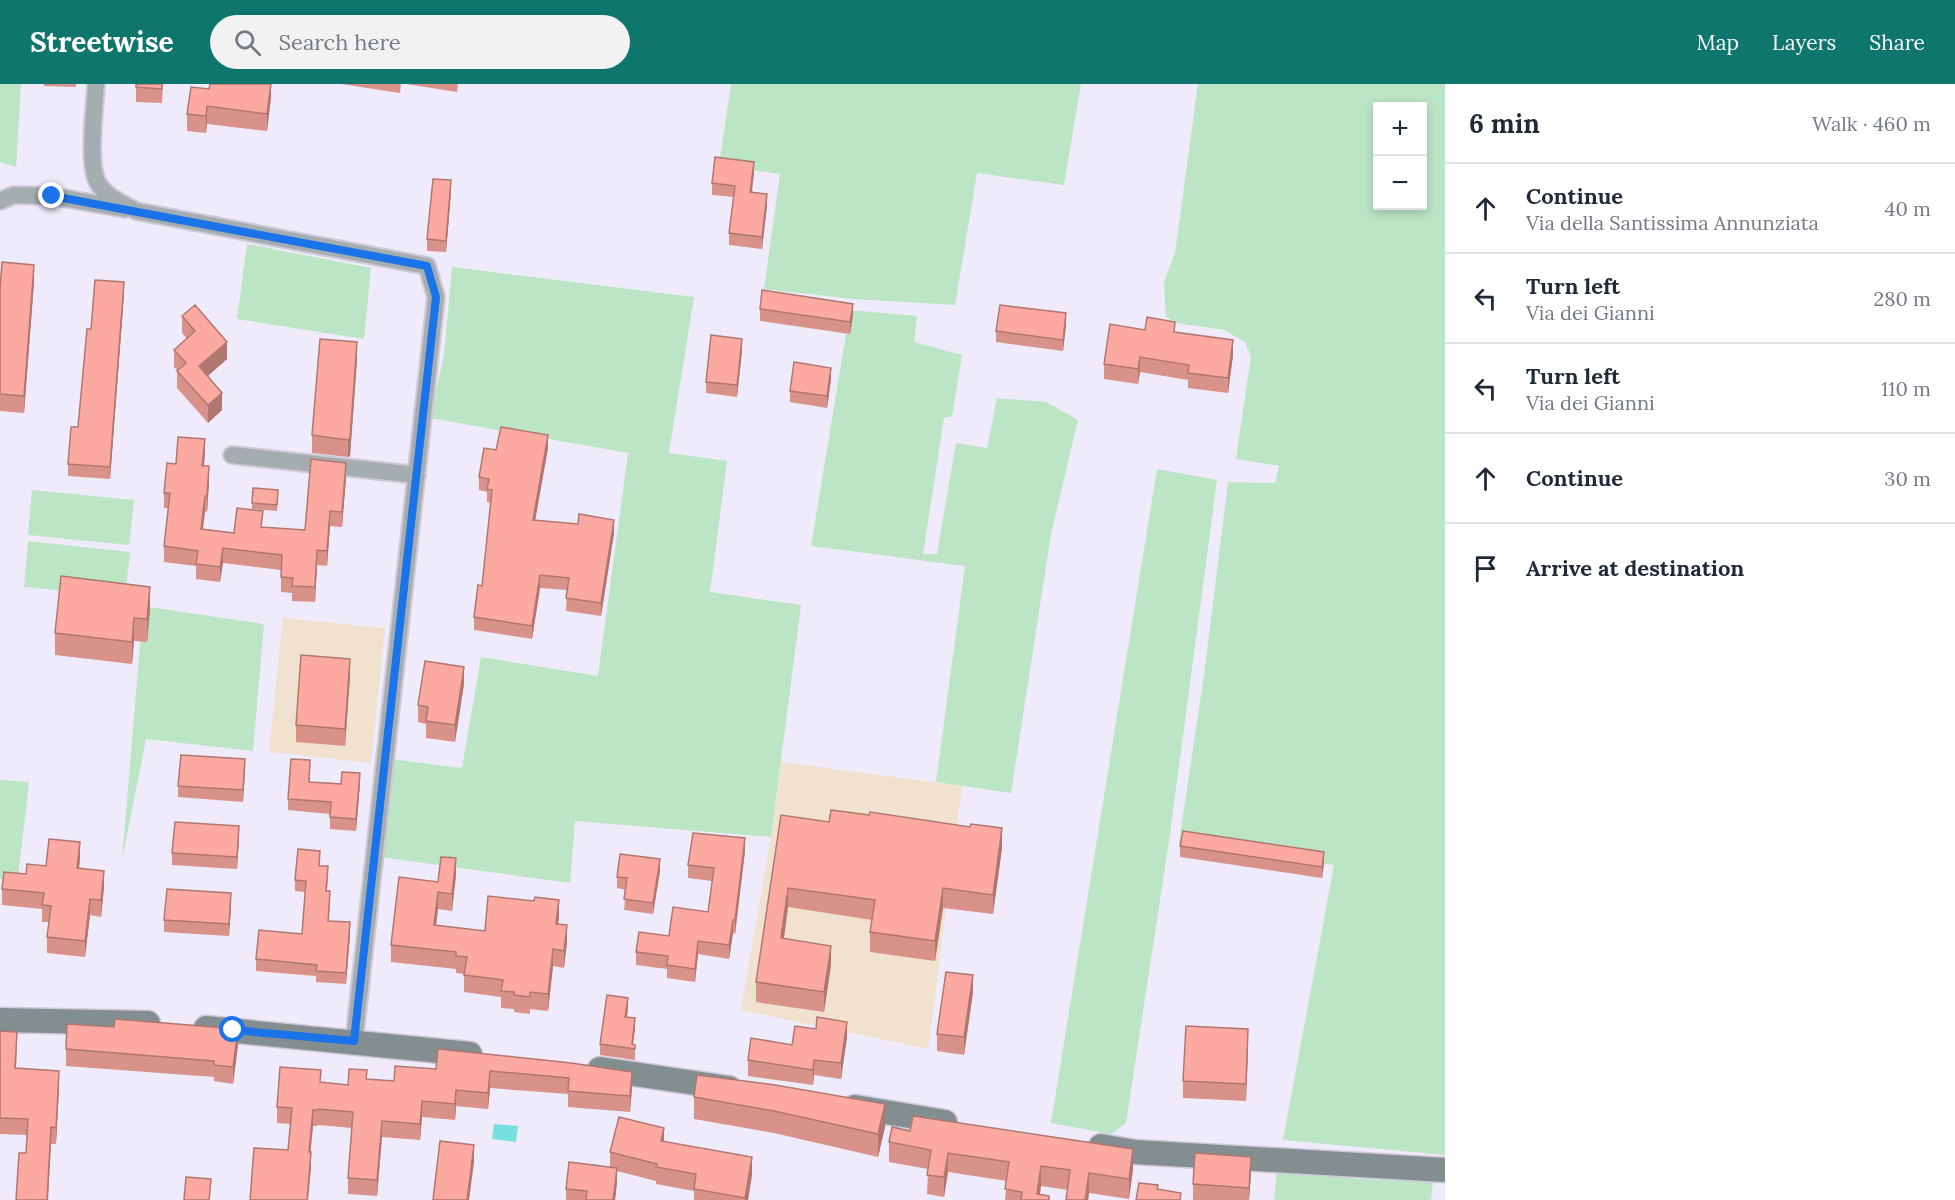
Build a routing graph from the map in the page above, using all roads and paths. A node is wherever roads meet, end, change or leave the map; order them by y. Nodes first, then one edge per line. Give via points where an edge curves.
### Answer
1 (96, 84) edge
2 (0, 201) edge
3 (136, 211) junction
4 (232, 455) dead end
5 (417, 475) junction
6 (0, 1020) edge
7 (354, 1041) junction
8 (489, 1056) edge
9 (573, 1065) edge
10 (756, 1091) edge
11 (834, 1103) edge
12 (966, 1125) edge
13 (1079, 1143) edge
14 (1445, 1170) edge

1 - 3 street via 93,169 98,185
2 - 3 street via 14,195 52,196
3 - 5 street via 427,266 436,297
4 - 5 street
5 - 7 street
6 - 7 street via 133,1021
7 - 8 street
9 - 10 street
11 - 12 street
13 - 14 street via 1135,1152

